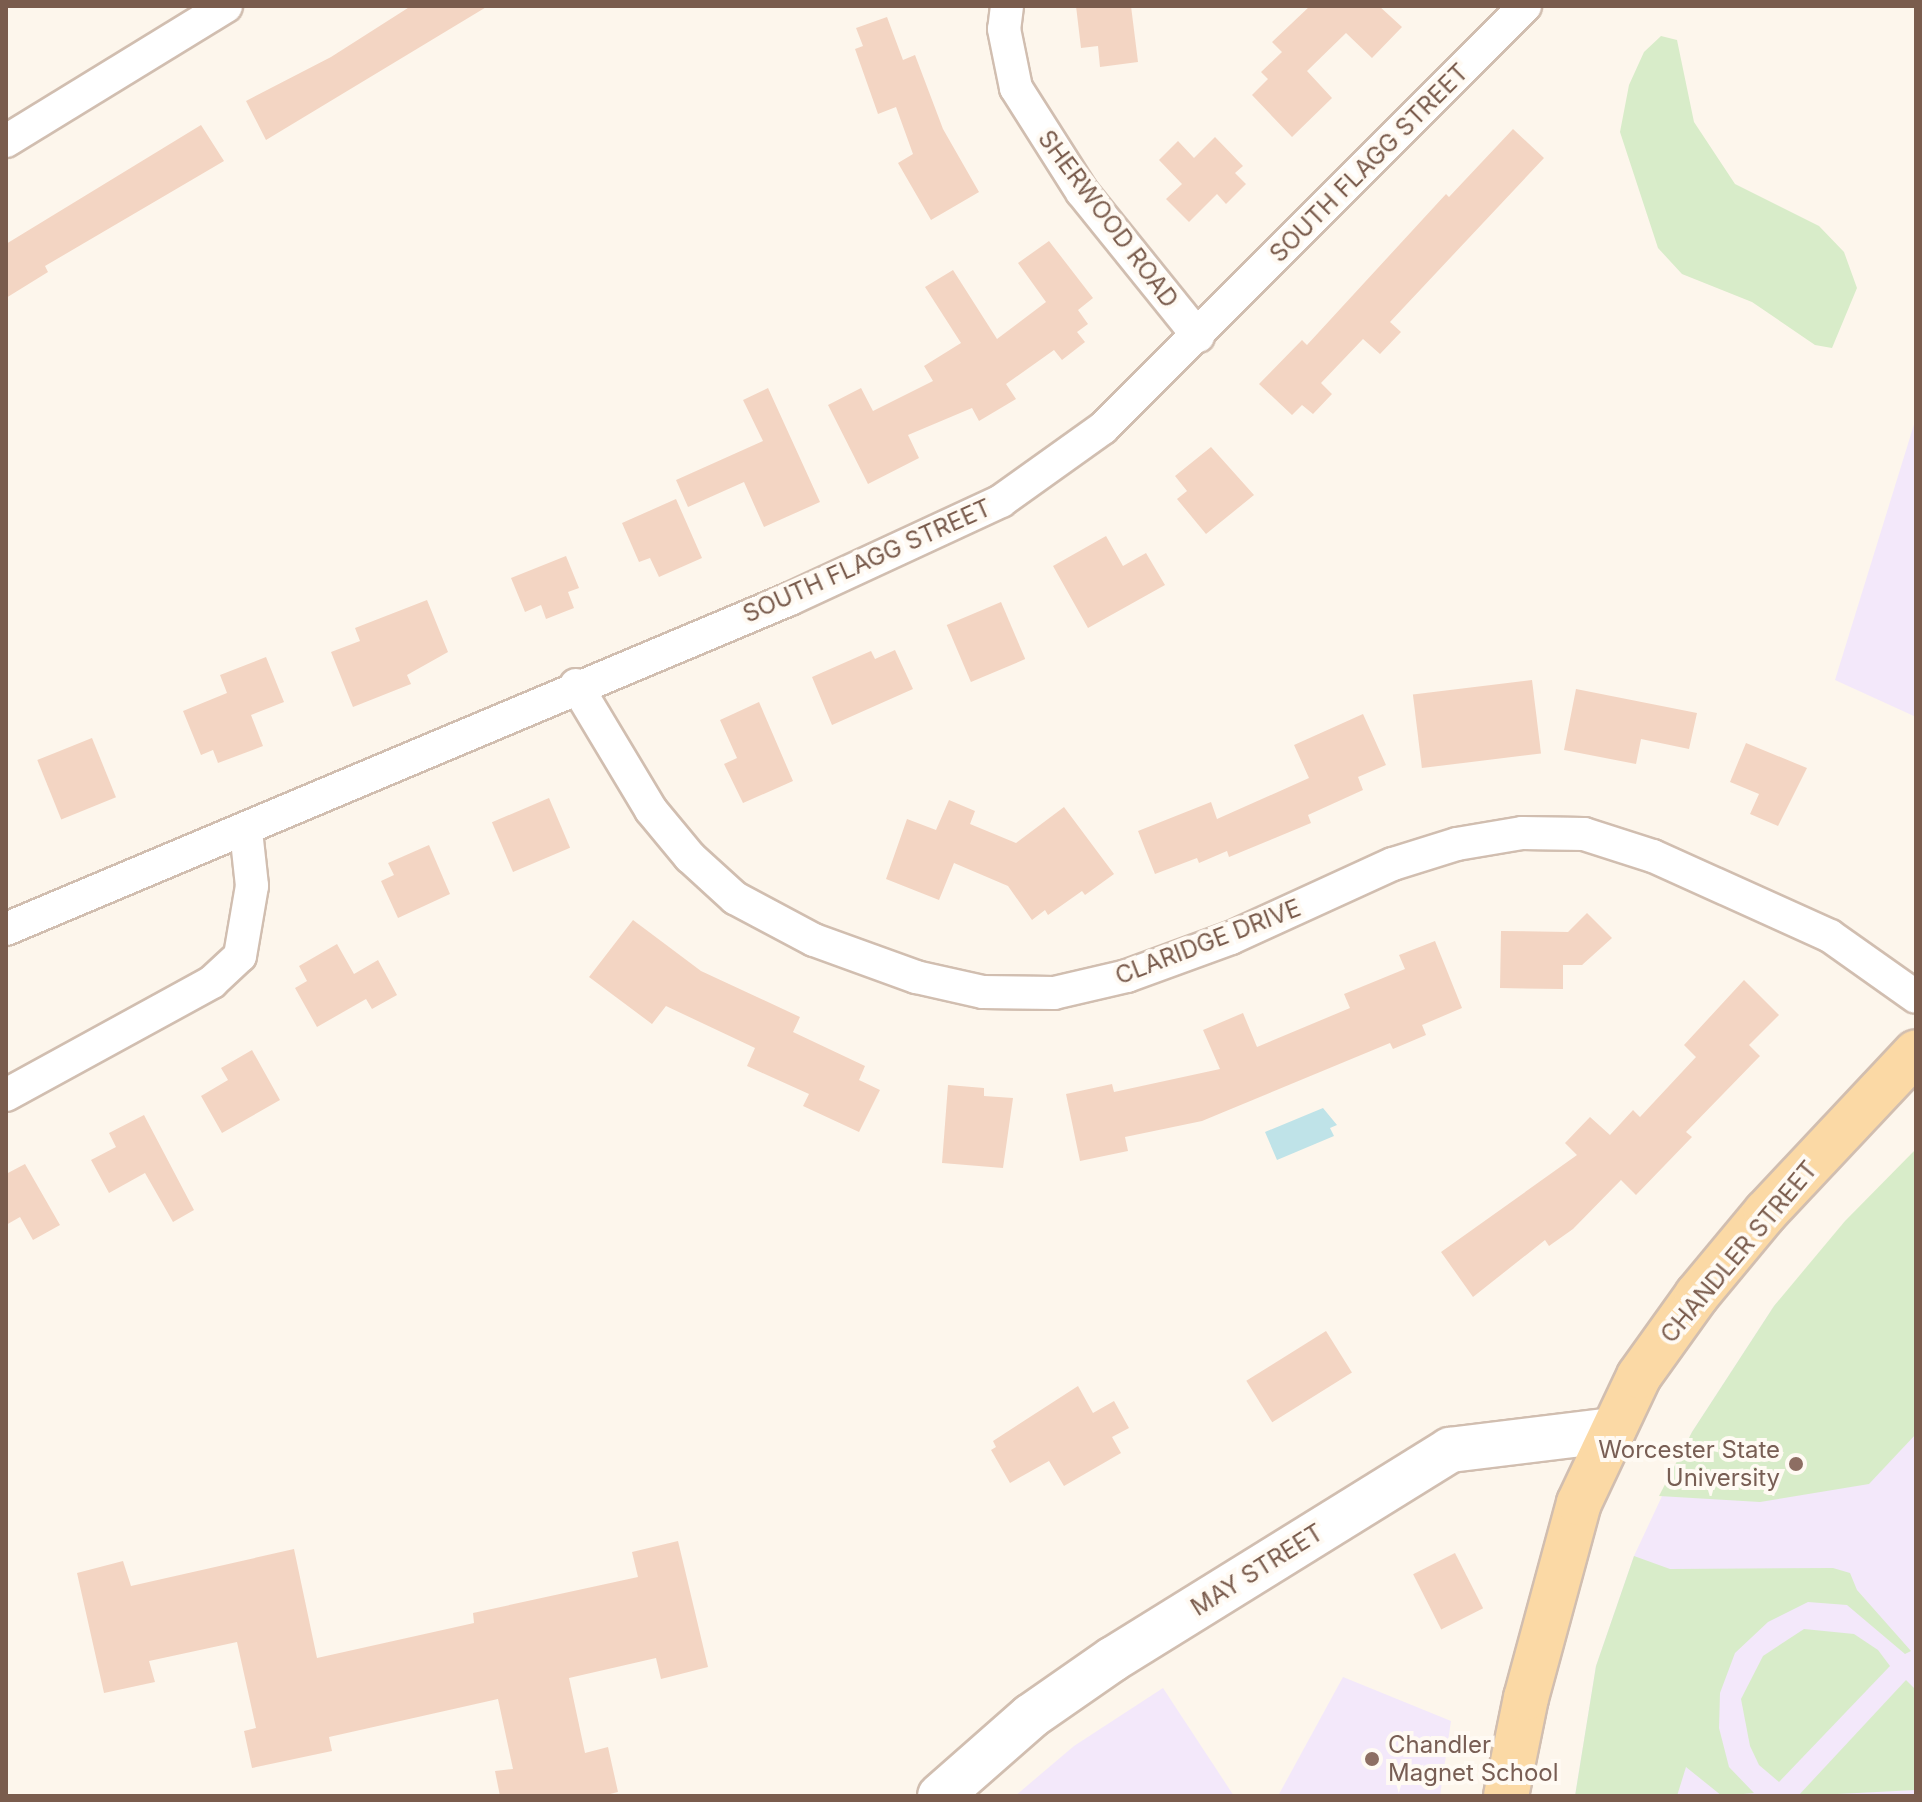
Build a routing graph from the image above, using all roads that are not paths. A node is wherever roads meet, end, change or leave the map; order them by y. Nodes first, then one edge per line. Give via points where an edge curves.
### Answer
1 (226, 6) edge
2 (1007, 6) edge
3 (1525, 6) edge
4 (6, 141) edge
5 (1198, 336) junction
6 (576, 685) junction
7 (246, 831) junction
8 (6, 929) edge
9 (1916, 997) edge
10 (1916, 1052) edge
11 (6, 1095) edge
12 (1613, 1430) junction
13 (940, 1796) edge
14 (1506, 1796) edge

1 - 4 street
2 - 5 street, SHERWOOD ROAD via 1004,29 1022,99 1082,192
3 - 5 street, SOUTH FLAGG STREET
5 - 6 street, SOUTH FLAGG STREET via 1103,428 1001,501 831,581
6 - 7 street, SOUTH FLAGG STREET
6 - 9 street, CLARIDGE DRIVE via 651,810 690,857 735,898 814,940 931,981 983,992 1054,993 1127,976 1231,938 1393,864 1457,844 1522,833 1584,834 1653,856 1830,936
7 - 8 street, SOUTH FLAGG STREET
7 - 11 street via 252,886 240,956 212,982
10 - 12 main road, CHANDLER STREET via 1697,1295 1639,1376
12 - 13 street, MAY STREET via 1450,1450 1113,1659 1031,1716
12 - 14 main road, CHANDLER STREET via 1579,1503 1526,1698

